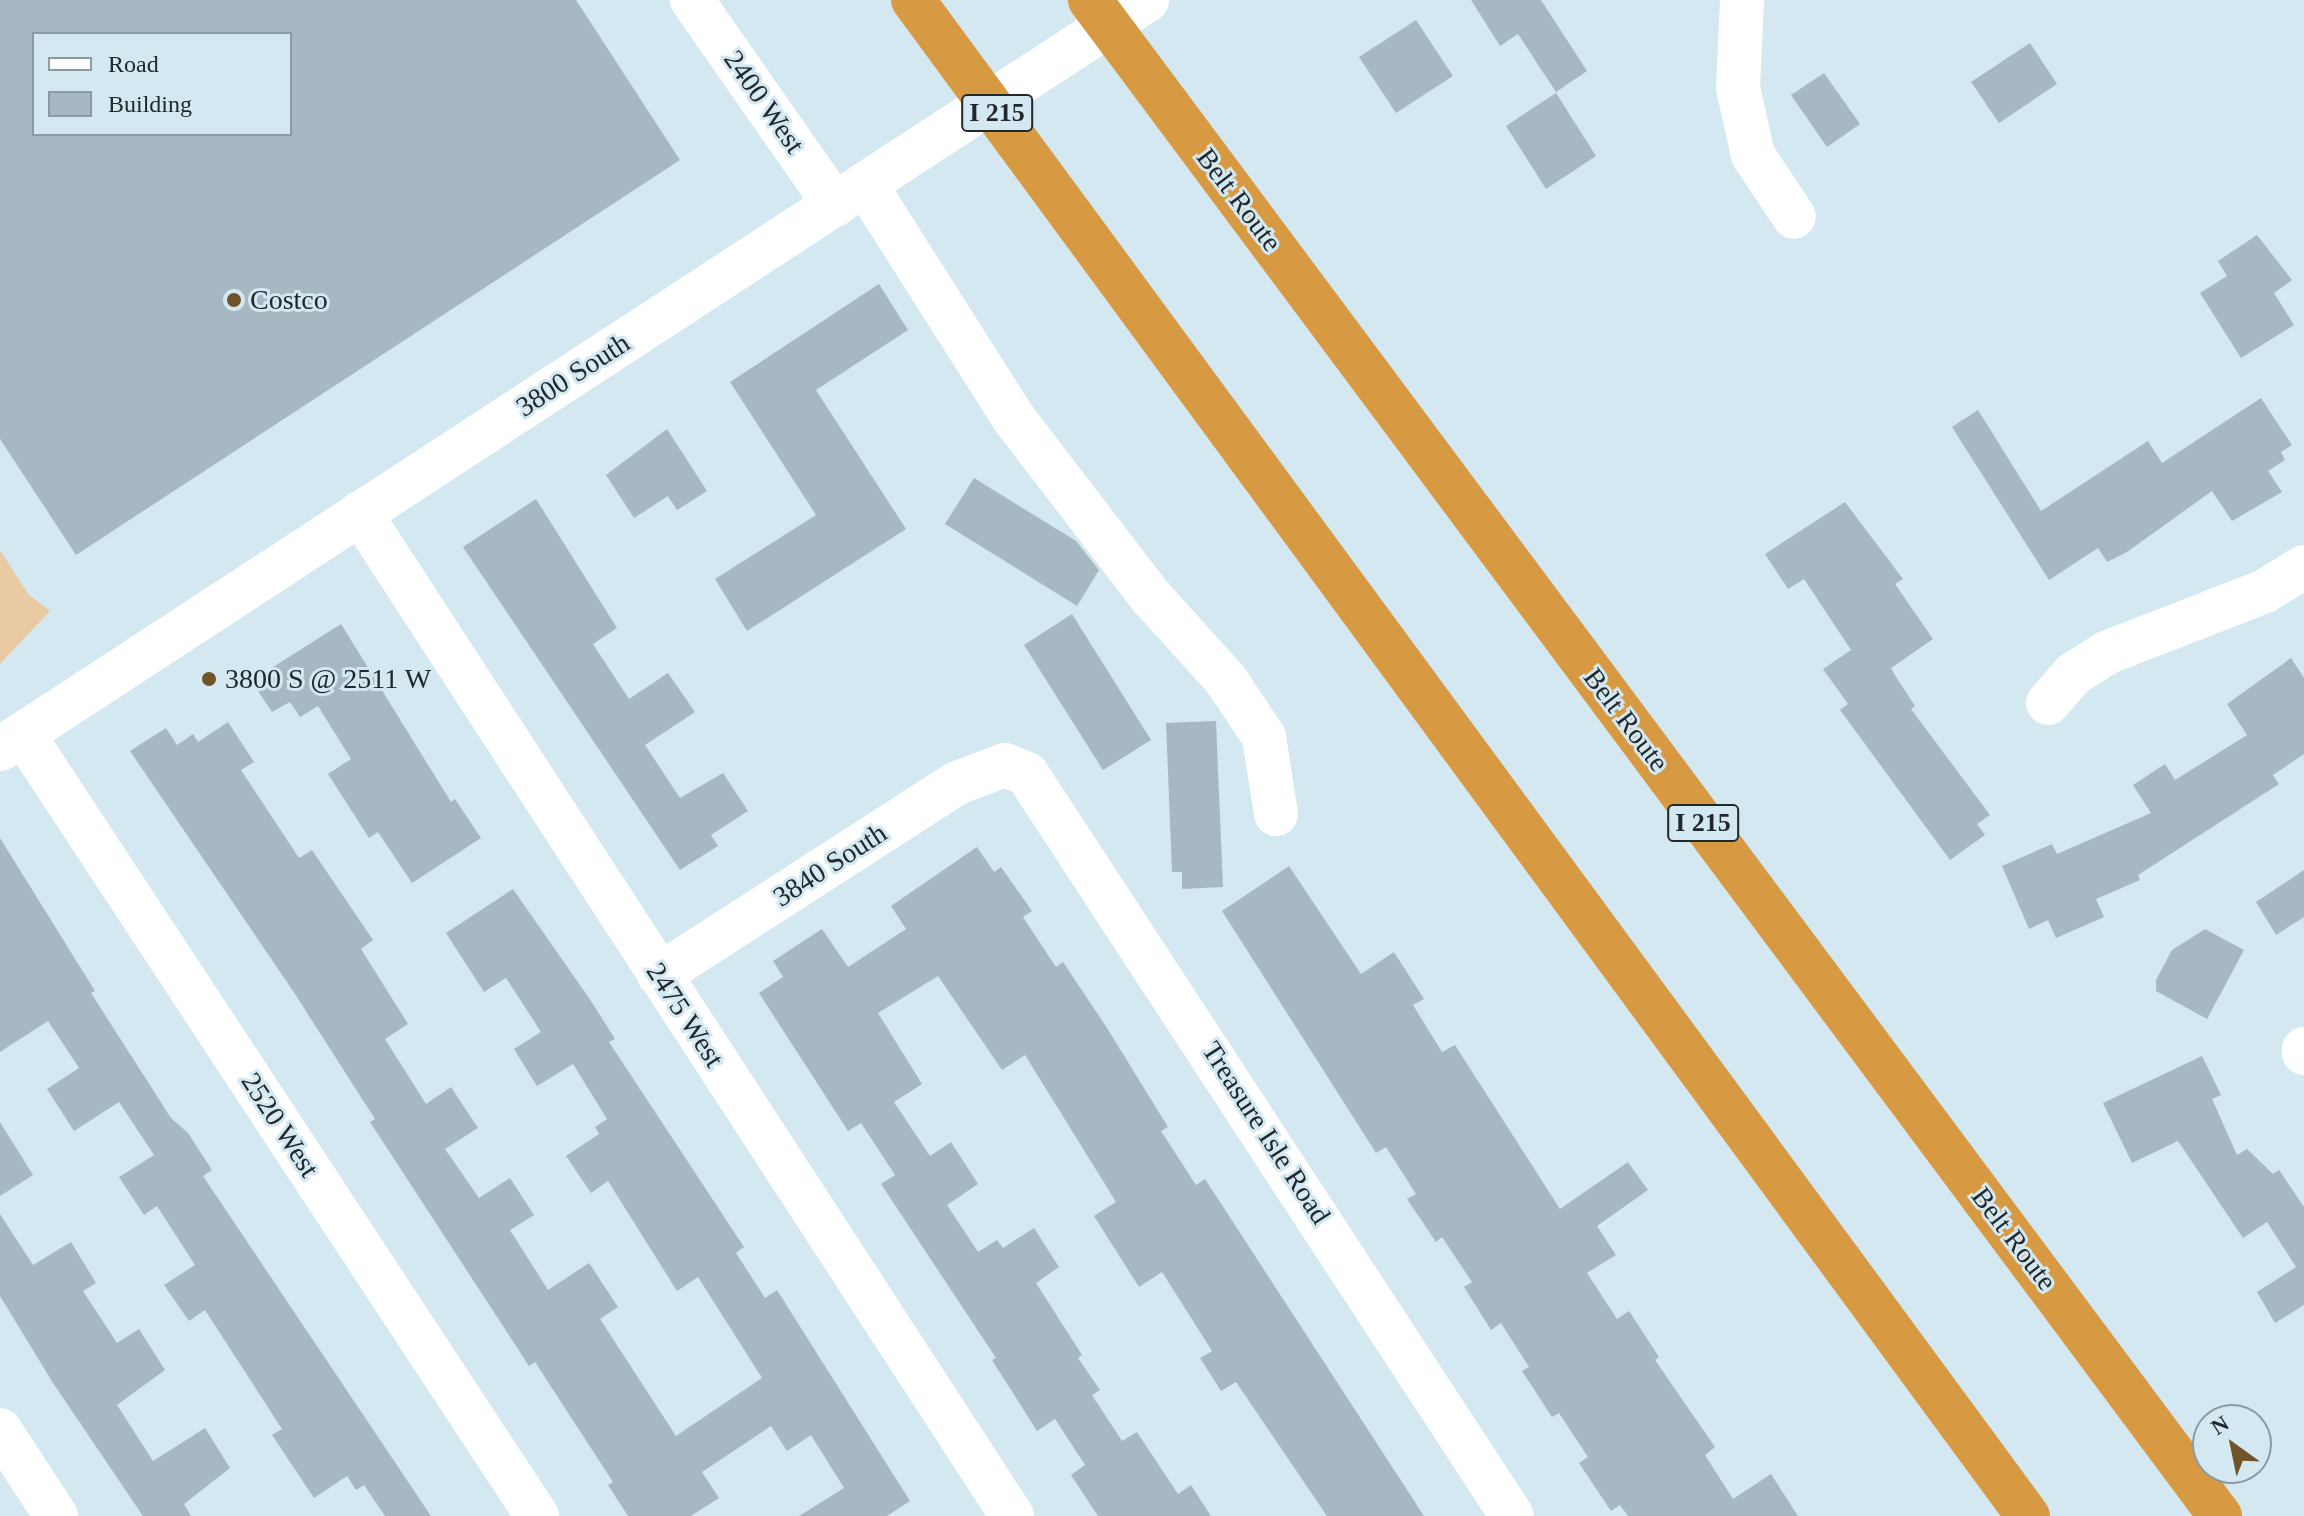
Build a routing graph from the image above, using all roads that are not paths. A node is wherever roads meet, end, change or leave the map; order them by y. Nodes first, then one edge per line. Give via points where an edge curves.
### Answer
1 (692, 0) edge
2 (1090, 0) edge
3 (1147, 0) edge
4 (1742, 0) edge
5 (918, 7) edge
6 (850, 194) junction
7 (1794, 217) dead end
8 (360, 513) junction
9 (2304, 567) edge
10 (2048, 703) dead end
11 (12, 742) edge
12 (1005, 765) joint
13 (1276, 814) dead end
14 (659, 975) junction
15 (0, 1430) edge
16 (56, 1516) edge
17 (537, 1516) edge
18 (1012, 1516) edge
19 (1512, 1516) edge
20 (2028, 1516) edge
21 (2220, 1516) edge

1 - 6 street, 2400 West
2 - 21 highway, Belt Route / I 215
3 - 6 street, 3800 South
4 - 7 street via 1738,88 1753,155
5 - 20 highway, I 215
6 - 8 street, 3800 South
6 - 13 street, 2400 West via 1151,597 1226,680 1264,737
8 - 11 street, 3800 South
8 - 14 street, 2475 West
9 - 10 street via 2265,591 2106,653 2073,674
11 - 17 street, 2520 West
12 - 14 street, 3840 South via 957,783
12 - 19 street, Treasure Isle Road via 1027,774 1043,793
14 - 18 street, 2475 West
15 - 16 street

